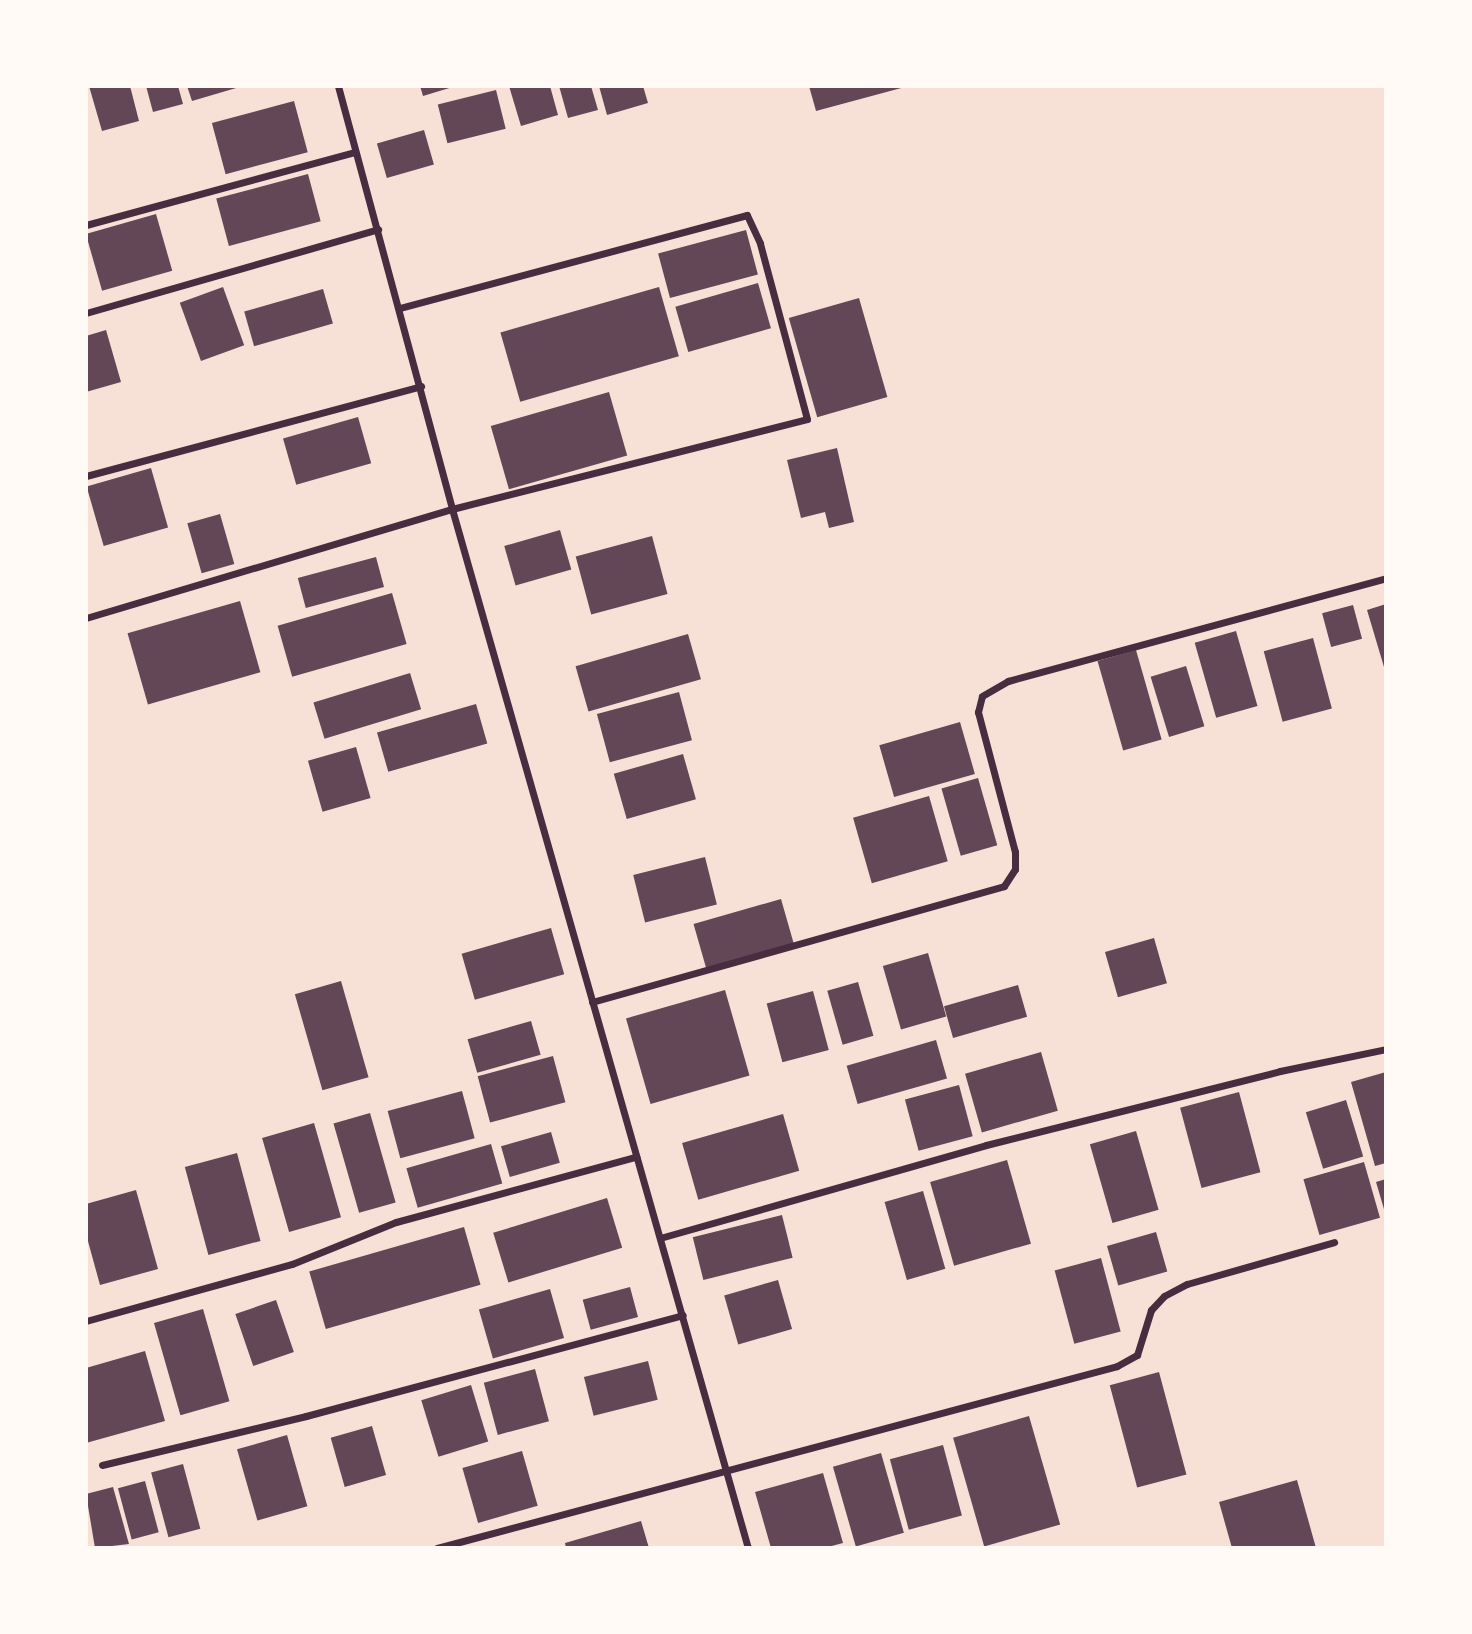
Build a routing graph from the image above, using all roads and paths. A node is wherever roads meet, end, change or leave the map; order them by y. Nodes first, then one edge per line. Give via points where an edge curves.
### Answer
1 (338, 86) edge
2 (355, 152) junction
3 (86, 225) edge
4 (378, 229) junction
5 (401, 308) junction
6 (86, 313) edge
7 (421, 386) junction
8 (86, 476) edge
9 (452, 509) junction
10 (1386, 578) edge
11 (86, 618) edge
12 (592, 1002) junction
13 (1386, 1049) edge
14 (636, 1157) junction
15 (660, 1238) junction
16 (1334, 1242) dead end
17 (682, 1315) junction
18 (86, 1321) edge
19 (102, 1465) dead end
20 (727, 1473) junction
21 (437, 1548) edge
22 (748, 1548) edge

1 - 2 street
2 - 3 street
2 - 4 street
4 - 5 street
4 - 6 street
5 - 7 street
5 - 9 street via 747,215 760,243 807,419
7 - 8 street
7 - 9 street
9 - 11 street
9 - 12 street
10 - 12 street via 1008,681 982,696 978,712 1015,852 1015,869 1004,886
12 - 14 street
13 - 15 street via 986,1145
14 - 15 street
14 - 18 street via 396,1222 292,1264
15 - 17 street
16 - 20 street via 1187,1284 1164,1296 1151,1310 1145,1342 1137,1355 1116,1366
17 - 19 street via 306,1416
17 - 20 street
20 - 21 street
20 - 22 street

